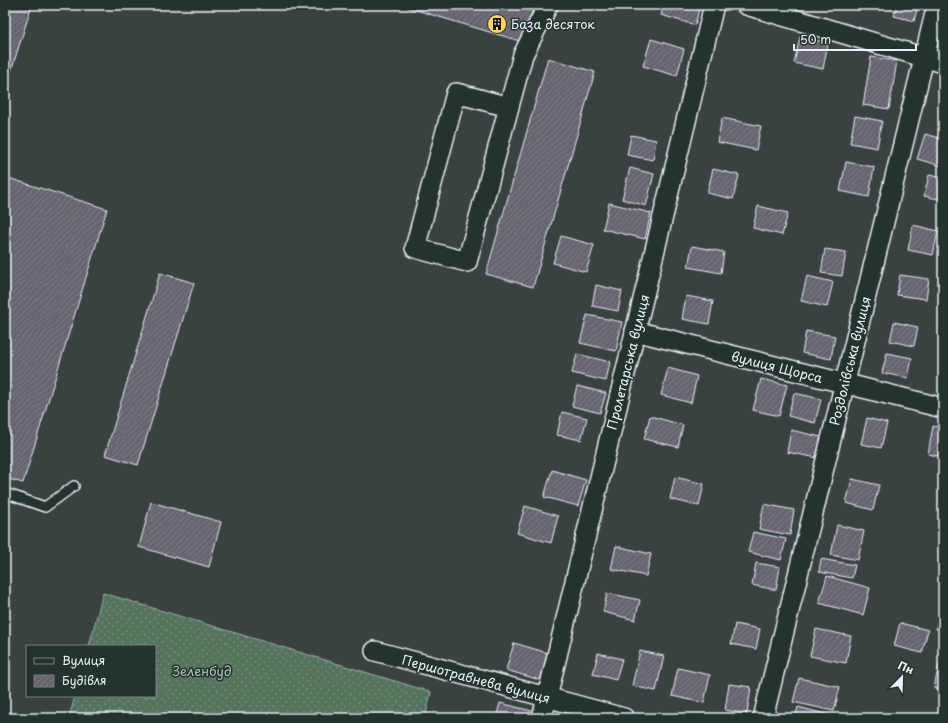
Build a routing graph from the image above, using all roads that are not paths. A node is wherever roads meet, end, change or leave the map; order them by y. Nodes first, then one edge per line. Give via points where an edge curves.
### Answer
1 (548, 5) edge
2 (714, 5) edge
3 (746, 5) edge
4 (937, 5) edge
5 (924, 58) junction
6 (943, 63) edge
7 (509, 107) junction
8 (635, 331) junction
9 (845, 384) junction
10 (943, 408) edge
11 (74, 486) dead end
12 (5, 493) edge
13 (375, 651) dead end
14 (546, 698) junction
15 (542, 718) edge
16 (624, 718) edge
17 (763, 718) edge

1 - 7 street via 523,55
2 - 8 street, Пролетарська вулиця
3 - 5 street
4 - 5 street, Роздолівська вулиця
5 - 6 street
5 - 9 street, Роздолівська вулиця
7 - 7 street via 467,262 415,248 456,93
8 - 9 street, вулиця Щорса
8 - 14 street, Пролетарська вулиця
9 - 10 street, вулиця Щорса
9 - 17 street, Роздолівська вулиця
11 - 12 lane via 46,507
13 - 14 street, Першотравнева вулиця
14 - 15 street, Пролетарська вулиця
14 - 16 street, Першотравнева вулиця

